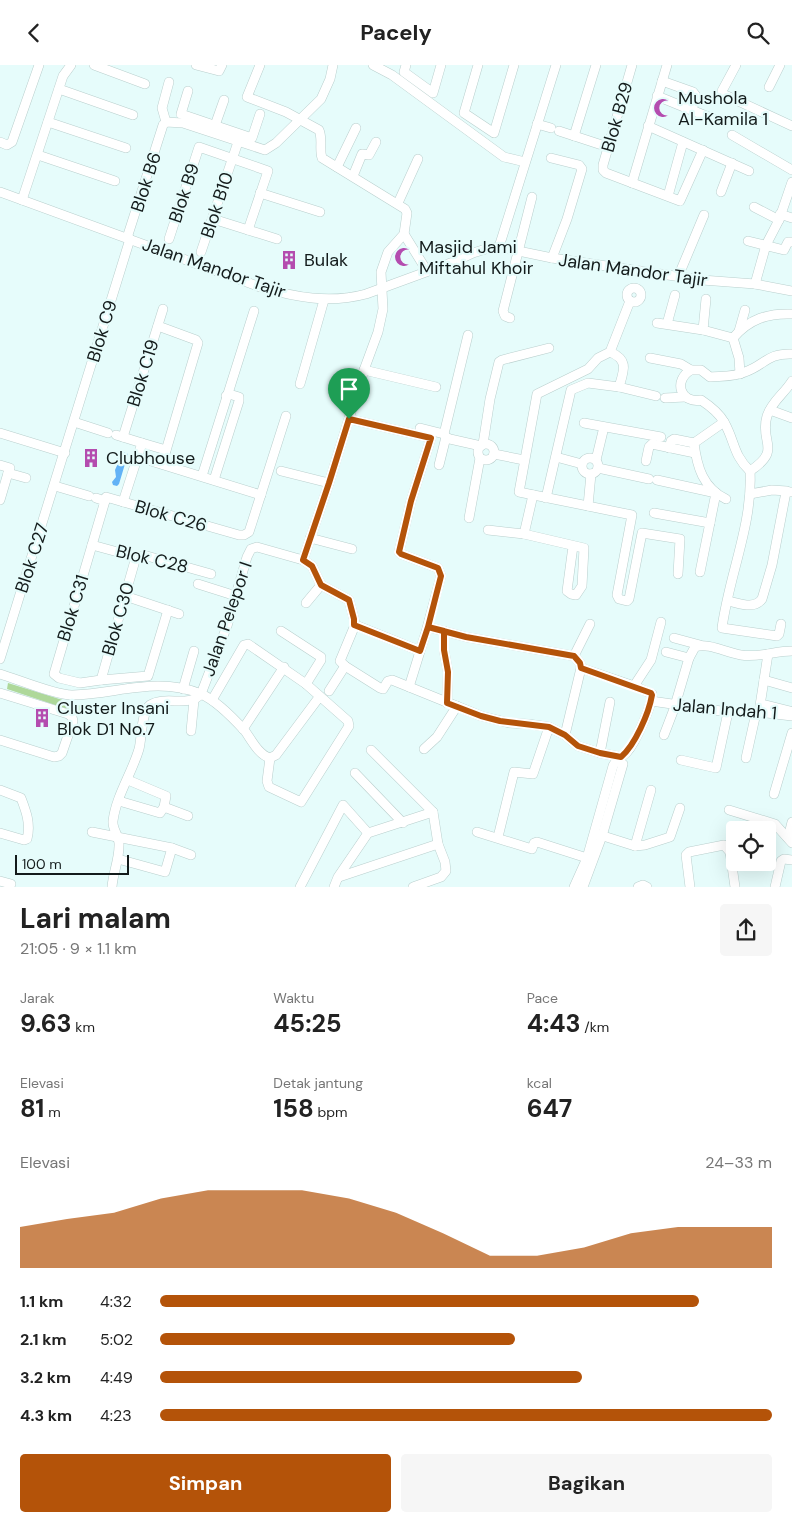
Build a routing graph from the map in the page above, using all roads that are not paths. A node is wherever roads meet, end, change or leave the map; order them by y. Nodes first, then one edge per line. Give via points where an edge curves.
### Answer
1 (39, 65) edge
2 (71, 65) edge
3 (94, 65) edge
4 (196, 65) edge
5 (222, 65) edge
6 (333, 65) edge
7 (373, 65) edge
8 (441, 65) edge
9 (478, 65) edge
10 (514, 65) edge
11 (556, 65) edge
12 (596, 65) edge
13 (632, 65) edge
14 (667, 65) edge
15 (736, 65) edge
16 (780, 65) edge
17 (257, 66) edge
18 (405, 69) edge
19 (662, 81) junction
20 (169, 82) dead end
21 (145, 84) dead end
22 (769, 87) dead end
23 (59, 89) junction
24 (188, 91) dead end
25 (657, 96) junction
26 (224, 100) dead end
27 (692, 110) junction
28 (260, 114) dead end
29 (133, 115) dead end
30 (300, 119) junction
31 (716, 120) dead end
32 (48, 122) junction
33 (165, 124) junction
34 (537, 124) junction
35 (792, 125) edge
36 (648, 126) junction
37 (356, 127) dead end
38 (214, 129) junction
39 (732, 135) dead end
40 (574, 136) junction
41 (0, 142) edge
42 (238, 142) junction
43 (376, 142) dead end
44 (683, 142) junction
45 (608, 147) junction
46 (126, 148) dead end
47 (703, 151) junction
48 (38, 155) junction
49 (551, 158) dead end
50 (232, 159) junction
51 (418, 159) dead end
52 (525, 162) junction
53 (732, 163) junction
54 (337, 167) junction
55 (792, 170) edge
56 (750, 171) dead end
57 (353, 176) junction
58 (115, 181) dead end
59 (792, 182) edge
60 (632, 183) junction
61 (721, 191) dead end
62 (0, 192) edge
63 (260, 193) junction
64 (668, 196) junction
65 (532, 197) dead end
66 (22, 200) junction
67 (398, 203) junction
68 (754, 207) dead end
69 (320, 212) dead end
70 (704, 215) dead end
71 (780, 217) junction
72 (792, 218) edge
73 (213, 219) junction
74 (248, 230) junction
75 (404, 235) junction
76 (129, 239) junction
77 (169, 239) dead end
78 (277, 239) dead end
79 (748, 241) dead end
80 (792, 242) edge
81 (766, 245) junction
82 (499, 247) junction
83 (518, 251) junction
84 (201, 252) dead end
85 (552, 258) junction
86 (427, 271) junction
87 (642, 271) junction
88 (678, 277) junction
89 (754, 284) junction
90 (381, 287) junction
91 (792, 291) edge
92 (675, 295) dead end
93 (324, 299) junction
94 (706, 299) dead end
95 (163, 309) dead end
96 (745, 310) dead end
97 (254, 311) dead end
98 (792, 314) edge
99 (510, 319) dead end
100 (657, 323) dead end
101 (667, 324) junction
102 (158, 326) junction
103 (702, 330) junction
104 (468, 335) dead end
105 (736, 335) junction
106 (549, 348) dead end
107 (610, 352) junction
108 (792, 354) edge
109 (650, 358) dead end
110 (588, 369) junction
111 (364, 370) junction
112 (691, 370) junction
113 (740, 374) junction
114 (792, 381) edge
115 (588, 383) junction
116 (300, 384) dead end
117 (436, 387) dead end
118 (619, 387) junction
119 (226, 396) junction
120 (685, 397) junction
121 (770, 410) junction
122 (286, 416) dead end
123 (361, 416) dead end
124 (792, 418) edge
125 (349, 419) junction
126 (724, 421) junction
127 (74, 422) junction
128 (584, 423) dead end
129 (604, 427) junction
130 (0, 433) edge
131 (116, 435) junction
132 (445, 435) junction
133 (661, 437) dead end
134 (142, 443) junction
135 (694, 443) junction
136 (482, 445) junction
137 (669, 448) junction
138 (166, 450) junction
139 (65, 453) junction
140 (695, 453) junction
141 (494, 454) junction
142 (138, 457) junction
143 (556, 457) junction
144 (480, 458) junction
145 (524, 460) junction
146 (646, 461) dead end
147 (162, 464) junction
148 (582, 464) junction
149 (597, 464) junction
150 (0, 465) edge
151 (439, 465) dead end
152 (281, 471) dead end
153 (750, 471) junction
154 (8, 473) junction
155 (591, 474) junction
156 (202, 476) junction
157 (26, 478) dead end
158 (214, 480) junction
159 (329, 483) junction
160 (55, 486) junction
161 (790, 492) edge
162 (716, 493) junction
163 (750, 494) junction
164 (261, 495) junction
165 (532, 495) junction
166 (546, 498) junction
167 (97, 499) junction
168 (726, 499) dead end
169 (0, 500) edge
170 (123, 502) junction
171 (588, 506) junction
172 (654, 513) dead end
173 (469, 518) dead end
174 (710, 523) junction
175 (488, 530) dead end
176 (630, 531) junction
177 (642, 533) junction
178 (524, 534) junction
179 (310, 538) junction
180 (92, 545) junction
181 (573, 546) junction
182 (352, 549) dead end
183 (136, 557) junction
184 (303, 560) junction
185 (700, 572) dead end
186 (211, 574) dead end
187 (678, 574) dead end
188 (198, 584) dead end
189 (321, 585) junction
190 (125, 596) junction
191 (236, 596) junction
192 (728, 601) junction
193 (306, 603) dead end
194 (168, 610) junction
195 (179, 614) dead end
196 (661, 622) dead end
197 (590, 624) dead end
198 (782, 624) dead end
199 (354, 625) junction
200 (428, 627) junction
201 (281, 631) dead end
202 (444, 631) junction
203 (674, 638) dead end
204 (700, 645) junction
205 (194, 651) dead end
206 (420, 651) junction
207 (792, 651) edge
208 (666, 652) dead end
209 (768, 654) junction
210 (574, 656) junction
211 (689, 658) junction
212 (0, 659) edge
213 (345, 666) junction
214 (284, 667) junction
215 (581, 668) junction
216 (0, 674) edge
217 (101, 680) junction
218 (764, 680) junction
219 (306, 684) junction
220 (634, 686) junction
221 (409, 687) junction
222 (792, 688) edge
223 (183, 689) junction
224 (329, 691) dead end
225 (0, 693) edge
226 (320, 696) junction
227 (198, 697) junction
228 (212, 700) junction
229 (651, 701) junction
230 (610, 702) dead end
231 (447, 703) junction
232 (675, 704) junction
233 (766, 705) dead end
234 (457, 706) junction
235 (792, 711) edge
236 (728, 712) junction
237 (758, 713) junction
238 (792, 715) edge
239 (549, 727) junction
240 (243, 729) junction
241 (191, 731) dead end
242 (792, 733) edge
243 (565, 735) junction
244 (664, 735) dead end
245 (0, 740) edge
246 (371, 749) dead end
247 (424, 749) dead end
248 (600, 753) junction
249 (270, 758) junction
250 (746, 759) dead end
251 (622, 760) junction
252 (681, 760) dead end
253 (355, 773) dead end
254 (128, 780) junction
255 (0, 790) edge
256 (650, 790) dead end
257 (774, 793) dead end
258 (119, 801) junction
259 (164, 807) junction
260 (680, 807) dead end
261 (729, 810) dead end
262 (432, 813) junction
263 (188, 816) dead end
264 (792, 822) edge
265 (403, 823) junction
266 (92, 832) dead end
267 (477, 832) dead end
268 (0, 833) edge
269 (368, 833) junction
270 (598, 835) junction
271 (117, 837) junction
272 (498, 837) junction
273 (790, 840) edge
274 (438, 844) junction
275 (635, 846) junction
276 (172, 848) junction
277 (191, 855) dead end
278 (587, 858) junction
279 (118, 859) junction
280 (792, 860) edge
281 (338, 877) junction
282 (0, 881) edge
283 (11, 884) dead end
284 (430, 884) edge
285 (112, 887) edge
286 (300, 887) edge
287 (334, 887) edge
288 (413, 887) edge
289 (574, 887) edge
290 (583, 887) edge
291 (638, 887) edge
292 (647, 887) edge
293 (690, 887) edge
294 (735, 887) edge
295 (775, 887) edge

1 - 41 street via 12,142 7,145
2 - 23 street
3 - 21 street
4 - 5 street via 219,71
6 - 30 street via 321,99
7 - 52 street via 392,75 504,157
8 - 18 street via 433,93
9 - 10 street via 464,111 465,115 494,133
11 - 34 street
12 - 40 street
13 - 45 street, Blok B29
14 - 19 street
15 - 35 street via 723,94
16 - 22 street
17 - 30 street via 248,97
19 - 25 street
19 - 27 street via 694,92 696,97
20 - 33 street via 162,108
23 - 29 street
23 - 32 street
24 - 38 street via 181,115
25 - 27 street
25 - 36 street
26 - 38 street
27 - 31 street
28 - 38 street via 252,137
30 - 42 street via 265,151
30 - 54 street via 319,130 322,158
32 - 46 street
32 - 48 street
33 - 38 street via 183,123
33 - 76 street, Blok B6
34 - 40 street
34 - 52 street
36 - 44 street
36 - 60 street
37 - 54 street
38 - 42 street
39 - 55 street
40 - 45 street
42 - 50 street, Blok B10
43 - 57 street via 369,155 362,154
44 - 47 street
44 - 64 street
45 - 60 street, Blok B29 via 603,170
47 - 53 street
47 - 64 street via 680,201
48 - 58 street
48 - 66 street
49 - 85 street via 579,165 582,169
50 - 63 street via 268,171
50 - 73 street, Blok B10
50 - 77 street, Blok B9 via 199,147
51 - 67 street
52 - 82 street
53 - 56 street
53 - 61 street
54 - 57 street
57 - 67 street
59 - 71 street
60 - 64 street
62 - 66 street, Jalan Mandor Tajir
63 - 69 street
63 - 74 street
65 - 83 street
66 - 76 street, Jalan Mandor Tajir
67 - 75 street via 406,211
68 - 71 street
70 - 88 street
71 - 72 street
71 - 81 street
73 - 74 street
73 - 84 street, Blok B10
74 - 78 street
75 - 86 street
75 - 90 street via 388,252 380,272
76 - 93 street, Jalan Mandor Tajir via 260,287
76 - 127 street, Blok C9
79 - 81 street
80 - 81 street via 788,241 784,250
81 - 89 street
82 - 83 street, Jalan Mandor Tajir
82 - 86 street, Jalan Mandor Tajir via 473,253
83 - 85 street, Jalan Mandor Tajir
83 - 99 street via 503,311
85 - 87 street, Jalan Mandor Tajir
86 - 90 street, Jalan Mandor Tajir
87 - 88 street, Jalan Mandor Tajir
87 - 107 street via 638,288 628,290 630,301
88 - 89 street, Jalan Mandor Tajir
89 - 91 street, Jalan Mandor Tajir
90 - 93 street, Jalan Mandor Tajir via 352,297
90 - 111 street via 383,309
92 - 101 street
93 - 116 street
94 - 103 street
95 - 102 street, Blok C19
96 - 105 street
97 - 119 street
98 - 105 street via 756,319
100 - 101 street
101 - 103 street
102 - 131 street, Blok C19
102 - 138 street via 198,343
103 - 105 street
104 - 132 street
105 - 113 street
106 - 136 street via 498,362
107 - 110 street via 598,358
107 - 118 street via 618,356 624,368
108 - 113 street via 768,357
109 - 112 street via 681,364
110 - 115 street
110 - 145 street via 537,394
111 - 117 street
111 - 125 street
112 - 113 street via 701,370 710,377
112 - 120 street via 681,381 680,388
114 - 121 street
115 - 118 street
115 - 143 street via 570,392
118 - 120 street via 661,397
119 - 156 street
119 - 158 street via 229,393 239,397 239,401
120 - 126 street via 701,400
121 - 124 street
121 - 153 street via 766,423 767,455
122 - 164 street
123 - 132 street
125 - 159 street
125 - 200 street via 431,438 399,552 438,568 440,572
126 - 135 street
126 - 153 street via 737,455
127 - 131 street
127 - 139 street, Blok C9
128 - 129 street
129 - 133 street
129 - 149 street
130 - 139 street
131 - 134 street
132 - 136 street
132 - 151 street
134 - 138 street
134 - 142 street
135 - 137 street via 674,439
135 - 140 street
136 - 141 street via 491,446
136 - 144 street via 478,453
137 - 140 street
137 - 146 street via 650,445
138 - 147 street
139 - 160 street, Blok C27
140 - 162 street via 703,479
141 - 144 street via 488,460
141 - 145 street
142 - 147 street
142 - 170 street
143 - 148 street
143 - 166 street
144 - 173 street
145 - 165 street via 519,492
147 - 156 street
148 - 149 street via 588,458
148 - 155 street via 584,472
149 - 155 street via 597,471
149 - 162 street
150 - 154 street via 10,468
152 - 159 street
153 - 163 street
154 - 157 street
154 - 169 street
155 - 171 street
156 - 158 street
158 - 164 street
159 - 179 street
160 - 167 street
160 - 212 street, Blok C27
161 - 163 street via 772,490
161 - 192 street via 762,599 754,605
162 - 168 street
162 - 174 street
163 - 192 street
164 - 170 street, Blok C26 via 249,532 239,535
165 - 166 street
165 - 178 street
166 - 171 street
167 - 170 street, Blok C26 via 106,497
167 - 180 street, Blok C31
171 - 176 street via 632,515
172 - 174 street
174 - 185 street
175 - 178 street
176 - 177 street
176 - 177 street via 617,595 619,599 629,599
177 - 187 street via 680,539
178 - 181 street
179 - 182 street
179 - 184 street
180 - 183 street, Blok C28
180 - 217 street, Blok C31 via 54,672 56,677 80,683
181 - 181 street via 567,591 576,595 582,586 585,549
183 - 186 street, Blok C28 via 147,556
183 - 190 street, Blok C30
184 - 189 street via 312,566
184 - 191 street, Jalan Pelepor I via 253,548 247,557
188 - 191 street
189 - 193 street
189 - 199 street via 349,600
190 - 194 street
190 - 217 street, Blok C30
191 - 227 street, Jalan Pelepor I
192 - 198 street via 723,628 777,636
194 - 195 street
194 - 217 street via 148,676
196 - 220 street via 651,660
197 - 210 street
199 - 206 street
199 - 213 street via 340,659
200 - 202 street
200 - 206 street
201 - 219 street via 320,655 321,659
202 - 210 street
202 - 231 street
203 - 204 street
204 - 209 street via 743,656
204 - 211 street via 695,647
205 - 223 street
206 - 221 street
207 - 209 street
208 - 211 street
209 - 218 street
210 - 215 street
211 - 232 street
213 - 221 street via 381,689 390,680
213 - 224 street
214 - 219 street
214 - 228 street via 248,644 244,645
214 - 240 street
215 - 220 street
215 - 243 street
216 - 223 street via 71,695 150,685
218 - 222 street
218 - 237 street
219 - 226 street
220 - 229 street via 651,693
221 - 231 street
223 - 227 street
225 - 245 street via 68,714 73,721 58,756
226 - 249 street via 276,755
226 - 249 street via 350,723 301,801 269,787
227 - 228 street
227 - 241 street, Jalan Pelepor I
227 - 254 street via 150,705
228 - 240 street
229 - 232 street, Jalan Indah 1
229 - 251 street, Jalan Indah 1
230 - 248 street
231 - 234 street
232 - 236 street, Jalan Indah 1
232 - 244 street
233 - 235 street
234 - 239 street via 500,721
234 - 247 street via 437,737
236 - 237 street, Jalan Indah 1
236 - 252 street via 716,768
237 - 238 street, Jalan Indah 1
237 - 250 street
239 - 243 street
239 - 272 street via 532,774 514,772
240 - 249 street via 264,757
242 - 257 street, Jalan Indah 1
243 - 248 street via 574,744
246 - 262 street
248 - 251 street
251 - 270 street, Jalan Indah 1 via 613,765
253 - 265 street
254 - 258 street
254 - 259 street via 166,796
255 - 268 street via 21,798 28,817 28,836 24,840
256 - 275 street
258 - 259 street via 160,813
258 - 271 street via 113,823
259 - 263 street
260 - 275 street via 670,837
261 - 273 street via 775,823
262 - 265 street
262 - 274 street
264 - 273 street
265 - 269 street
266 - 271 street
267 - 272 street
269 - 281 street
269 - 286 street via 343,805
270 - 275 street
270 - 278 street, Jalan Indah 1
270 - 290 street
271 - 276 street
271 - 279 street via 120,844
272 - 278 street via 532,849 537,842
274 - 281 street
274 - 284 street via 446,871
276 - 277 street
276 - 279 street via 165,872
278 - 289 street, Jalan Indah 1
279 - 285 street
280 - 295 street via 781,861
281 - 287 street
282 - 283 street
284 - 288 street
291 - 292 street
293 - 294 street via 686,855 724,845 730,852

